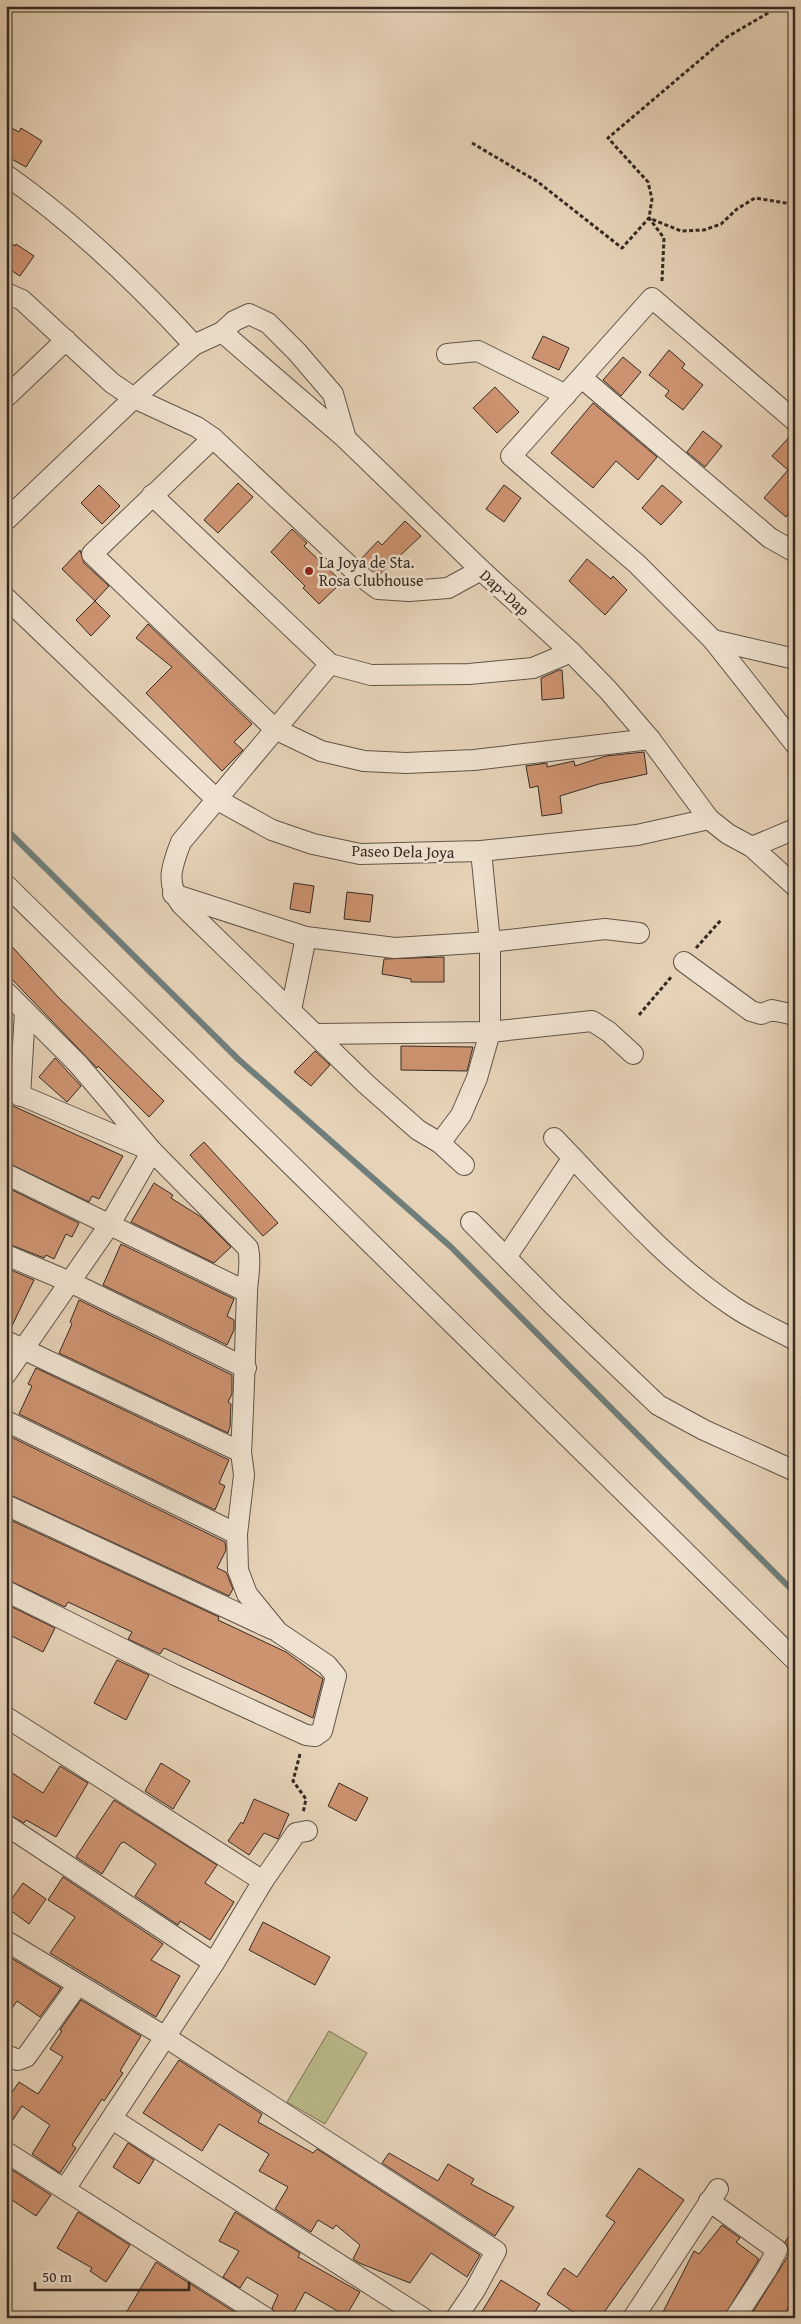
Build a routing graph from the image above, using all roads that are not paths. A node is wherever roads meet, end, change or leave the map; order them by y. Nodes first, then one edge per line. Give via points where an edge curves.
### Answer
1 (6, 175) edge
2 (6, 293) edge
3 (222, 332) junction
4 (66, 340) junction
5 (194, 346) junction
6 (447, 354) dead end
7 (582, 378) junction
8 (566, 395) junction
9 (6, 397) edge
10 (134, 398) junction
11 (795, 421) edge
12 (213, 438) junction
13 (346, 439) junction
14 (152, 495) junction
15 (6, 520) edge
16 (795, 552) edge
17 (481, 570) junction
18 (6, 598) edge
19 (713, 640) junction
20 (571, 652) junction
21 (795, 659) edge
22 (330, 664) junction
23 (787, 723) edge
24 (275, 728) junction
25 (650, 739) junction
26 (795, 744) edge
27 (216, 799) junction
28 (709, 819) junction
29 (795, 829) edge
30 (752, 847) junction
31 (481, 852) junction
32 (6, 885) edge
33 (795, 886) edge
34 (173, 894) junction
35 (639, 933) dead end
36 (306, 937) junction
37 (490, 942) junction
38 (684, 962) dead end
39 (6, 992) edge
40 (291, 1010) junction
41 (25, 1012) junction
42 (795, 1015) edge
43 (490, 1032) junction
44 (316, 1034) junction
45 (633, 1054) dead end
46 (13, 1092) edge
47 (554, 1138) dead end
48 (440, 1144) junction
49 (152, 1152) junction
50 (572, 1159) junction
51 (464, 1165) dead end
52 (6, 1174) edge
53 (471, 1222) dead end
54 (110, 1224) junction
55 (6, 1255) edge
56 (507, 1256) junction
57 (70, 1282) junction
58 (247, 1292) junction
59 (795, 1340) edge
60 (15, 1345) edge
61 (246, 1368) junction
62 (6, 1374) edge
63 (6, 1421) edge
64 (240, 1452) junction
65 (795, 1471) edge
66 (6, 1505) edge
67 (237, 1534) junction
68 (6, 1591) edge
69 (278, 1632) junction
70 (795, 1660) edge
71 (6, 1717) edge
72 (6, 1825) edge
73 (302, 1832) road end
74 (263, 1881) junction
75 (6, 1941) edge
76 (214, 1963) junction
77 (77, 1986) junction
78 (164, 2036) junction
79 (6, 2055) edge
80 (112, 2119) junction
81 (6, 2152) edge
82 (65, 2189) junction
83 (266, 2318) edge
84 (422, 2318) edge
85 (456, 2318) edge
86 (633, 2318) edge
87 (735, 2318) edge

1 - 5 street via 43,201 144,291
2 - 4 street via 22,300
3 - 5 street
3 - 13 street, Dap~Dap
3 - 13 street via 234,320 249,314 268,323 333,394
4 - 9 street
4 - 10 street via 112,383
5 - 10 street
6 - 8 street via 478,351
7 - 8 street
7 - 11 street via 652,298
7 - 16 street via 770,538
8 - 19 street via 511,456 637,564
10 - 12 street via 197,427
10 - 15 street
12 - 14 street
12 - 17 street via 378,589 448,588
13 - 17 street, Dap~Dap
14 - 22 street
14 - 24 street via 92,554
17 - 20 street, Dap~Dap
18 - 27 street, Paseo Dela Joya
19 - 21 street
19 - 23 street
20 - 22 street via 533,668 469,674 371,675
20 - 25 street, Dap~Dap
22 - 24 street
23 - 26 street
24 - 25 street via 321,751 364,761 406,763 474,760
24 - 27 street
25 - 28 street, Dap~Dap
27 - 31 street, Paseo Dela Joya via 272,830 313,844 360,854
27 - 34 street via 181,842 171,868
28 - 30 street, Dap~Dap
28 - 31 street, Paseo Dela Joya via 637,836
29 - 30 street
30 - 33 street, Dap~Dap
31 - 37 street
32 - 70 street
34 - 36 street
34 - 40 street
35 - 37 street via 605,929
36 - 37 street via 395,948
36 - 40 street
37 - 43 street
38 - 42 street via 751,1011 760,1014 772,1010
39 - 41 street
40 - 44 street
41 - 46 street
41 - 49 street via 78,1064
43 - 44 street
43 - 45 street via 592,1021
43 - 48 street via 465,1106
44 - 48 street via 418,1130
46 - 49 street
47 - 50 street
48 - 51 street
49 - 54 street
49 - 58 street via 248,1248 251,1259
50 - 56 street
50 - 59 street via 649,1237 708,1288 736,1308
52 - 54 street
53 - 56 street
54 - 57 street
54 - 58 street
55 - 57 street
56 - 65 street via 552,1304 658,1405 704,1430
57 - 60 street
57 - 61 street
58 - 61 street
60 - 62 street
60 - 64 street
61 - 64 street
63 - 67 street
64 - 67 street via 244,1475
66 - 69 street
67 - 69 street via 238,1570 247,1594
68 - 69 street via 175,1675 306,1735 315,1736 322,1731 336,1676 327,1665
71 - 74 street
72 - 76 street
73 - 74 street
74 - 76 street
75 - 77 street
76 - 78 street
77 - 78 street
77 - 79 street via 26,2057 18,2060
78 - 80 street
78 - 85 street via 496,2251
80 - 82 street
80 - 84 street
81 - 82 street
82 - 83 street
86 - 87 street via 713,2195 777,2250

